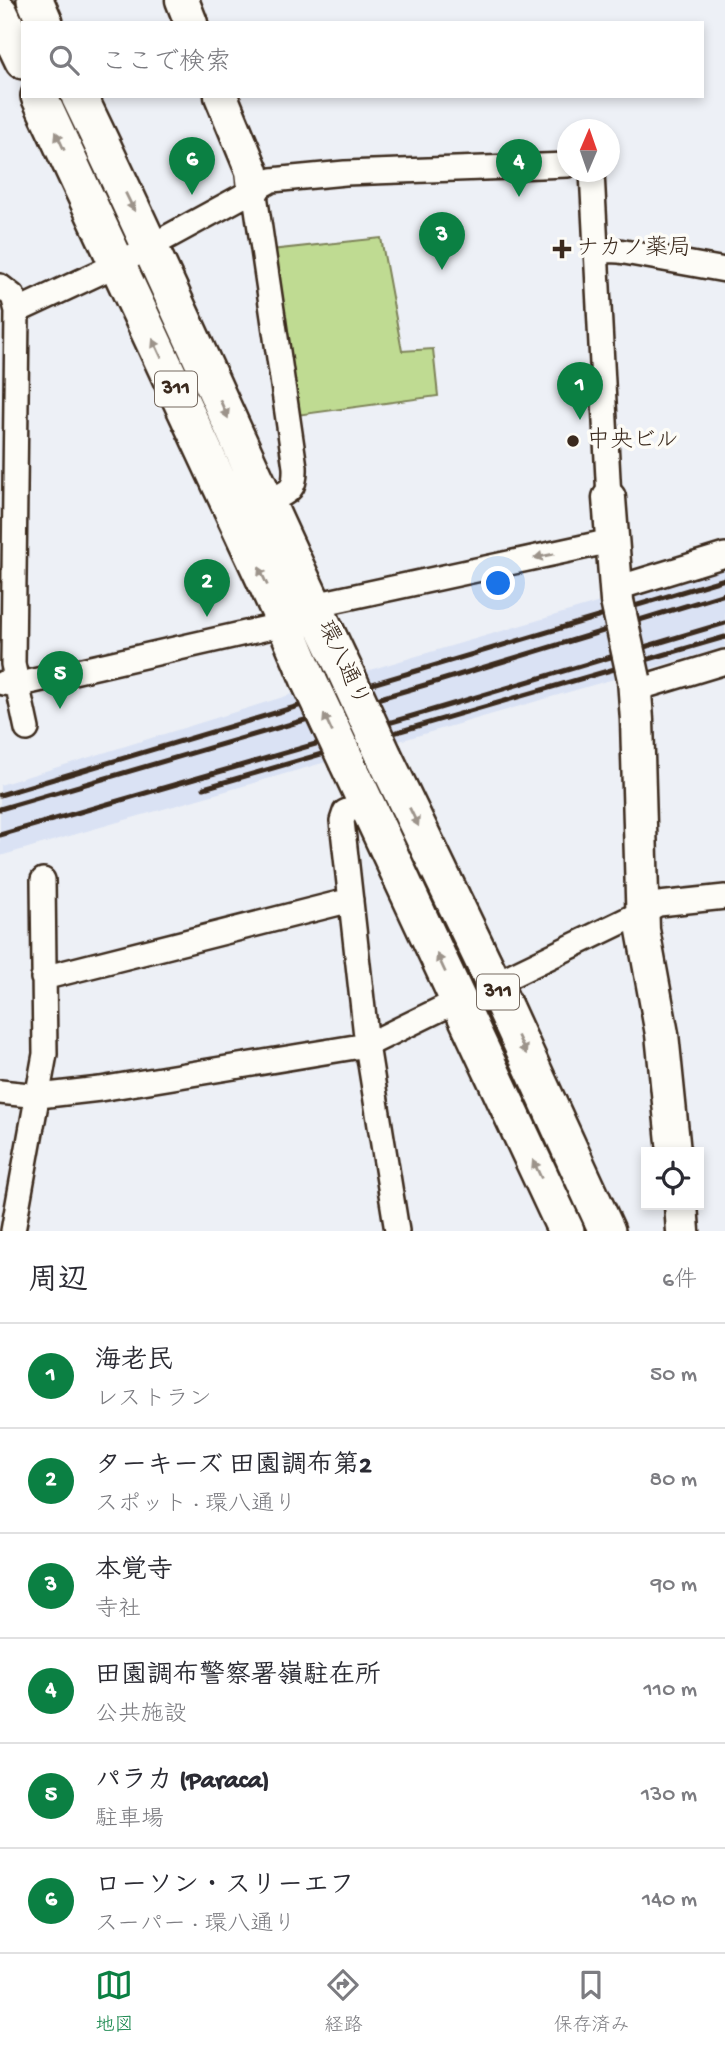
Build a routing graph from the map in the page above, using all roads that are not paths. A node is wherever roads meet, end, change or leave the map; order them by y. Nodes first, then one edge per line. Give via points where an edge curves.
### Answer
1 (35, 0) edge
2 (182, 0) edge
3 (45, 21) edge
4 (190, 21) edge
5 (40, 98) edge
6 (80, 98) edge
7 (222, 98) edge
8 (557, 164) edge
9 (593, 182) edge
10 (254, 188) junction
11 (151, 245) junction
12 (597, 250) junction
13 (118, 264) junction
14 (725, 270) edge
15 (0, 286) edge
16 (17, 311) junction
17 (609, 498) joint
18 (265, 502) junction
19 (611, 541) junction
20 (725, 555) edge
21 (615, 595) junction
22 (314, 605) junction
23 (285, 624) junction
24 (725, 662) edge
25 (8, 684) edge
26 (635, 684) junction
27 (27, 729) dead end
28 (367, 803) junction
29 (43, 880) dead end
30 (725, 897) edge
31 (351, 900) junction
32 (643, 911) junction
33 (43, 978) junction
34 (494, 984) junction
35 (459, 1000) junction
36 (368, 1045) junction
37 (0, 1092) edge
38 (39, 1096) junction
39 (673, 1147) edge
40 (681, 1210) edge
41 (13, 1231) edge
42 (397, 1231) edge
43 (566, 1231) edge
44 (607, 1231) edge
45 (682, 1231) edge

1 - 3 main road
2 - 4 street
13 -> 5 main road, 環八通り / 311
6 -> 11 main road, 環八通り / 311
7 - 10 street via 252,171
8 - 10 street via 345,173 272,180
9 - 12 street
10 - 11 street
10 - 18 street via 295,475 290,491
11 - 13 street
11 -> 18 main road, 環八通り / 311
12 - 14 street
12 - 17 street
13 - 16 street
23 -> 13 main road, 環八通り / 311
15 - 16 street via 13,296
16 - 25 street via 13,664
17 - 19 street
18 - 22 main road, 環八通り / 311
19 - 21 street
19 -> 22 street
20 - 21 street
21 - 26 street, bridge
22 -> 34 main road, 環八通り / 311, bridge
23 - 25 street
28 -> 23 main road, 環八通り / 311, bridge
24 - 26 street
25 - 27 street
26 - 32 street
28 - 31 street via 345,812 342,821
35 -> 28 main road, 環八通り / 311
29 - 33 street
30 - 32 street via 659,904
31 - 33 street
31 - 36 street
32 - 34 street
32 - 39 street
33 - 38 street via 46,1054
34 -> 44 main road, 環八通り / 311
35 - 36 street
43 -> 35 main road, 環八通り / 311
36 - 38 street
36 - 42 street
37 - 38 street
38 - 41 street
40 - 45 street

